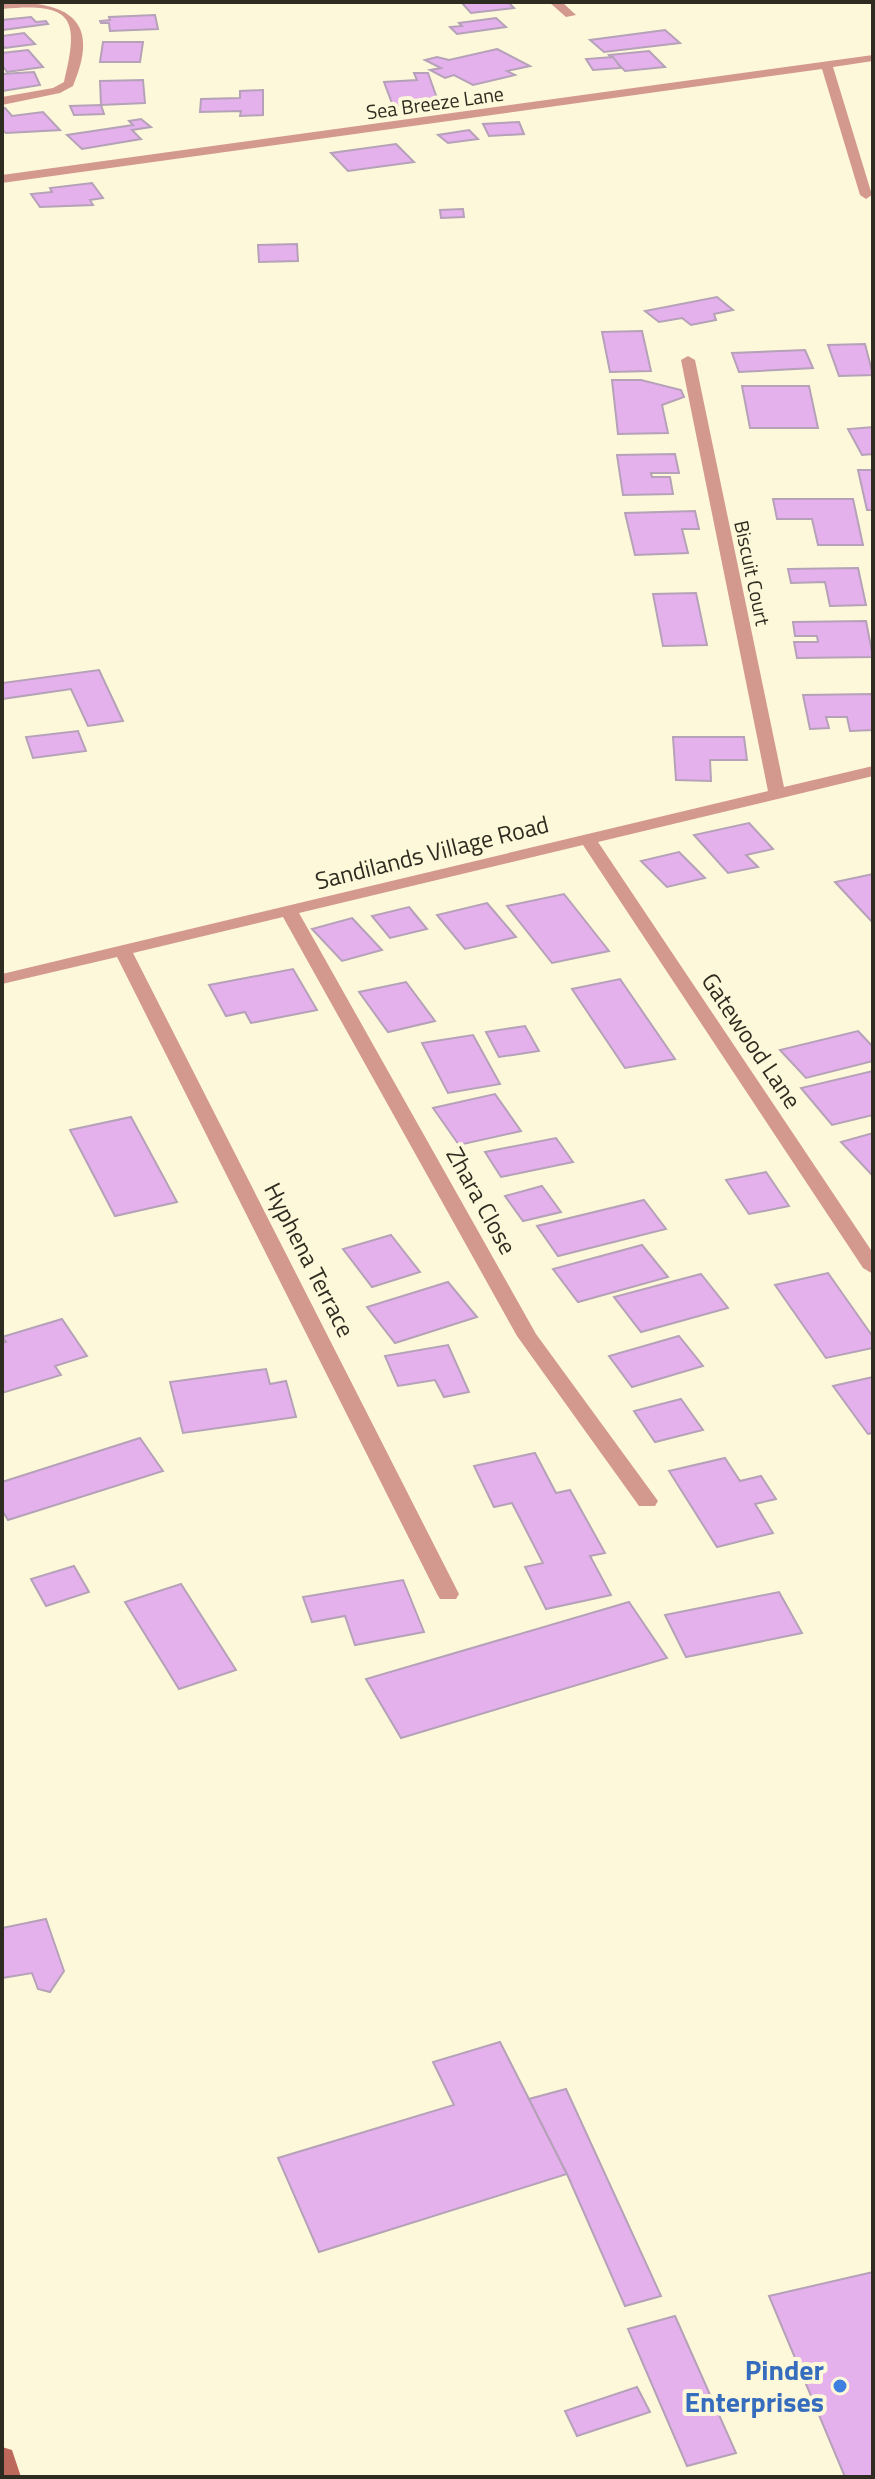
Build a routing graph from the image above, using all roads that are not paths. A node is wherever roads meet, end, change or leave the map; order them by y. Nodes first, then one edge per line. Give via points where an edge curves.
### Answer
1 (555, 2) edge
2 (2, 6) edge
3 (570, 15) dead end
4 (873, 58) edge
5 (827, 65) junction
6 (2, 101) edge
7 (2, 179) edge
8 (866, 195) dead end
9 (688, 360) dead end
10 (873, 771) edge
11 (777, 795) junction
12 (588, 840) junction
13 (289, 912) junction
14 (123, 950) junction
15 (2, 979) edge
16 (873, 1268) edge
17 (647, 1501) dead end
18 (448, 1594) dead end
19 (2, 2459) edge
20 (7, 2477) edge

1 - 3 street
2 - 6 street via 60,9 71,17 79,35 69,84
4 - 5 street, Sea Breeze Lane
5 - 7 street, Sea Breeze Lane
5 - 8 street
9 - 11 street, Biscuit Court
10 - 11 street, Sandilands Village Road
11 - 12 street, Sandilands Village Road
12 - 13 street, Sandilands Village Road
12 - 16 street, Gatewood Lane
13 - 14 street, Sandilands Village Road
13 - 17 street, Zhara Close via 527,1336
14 - 15 street, Sandilands Village Road
14 - 18 street, Hyphena Terrace
19 - 20 main road

